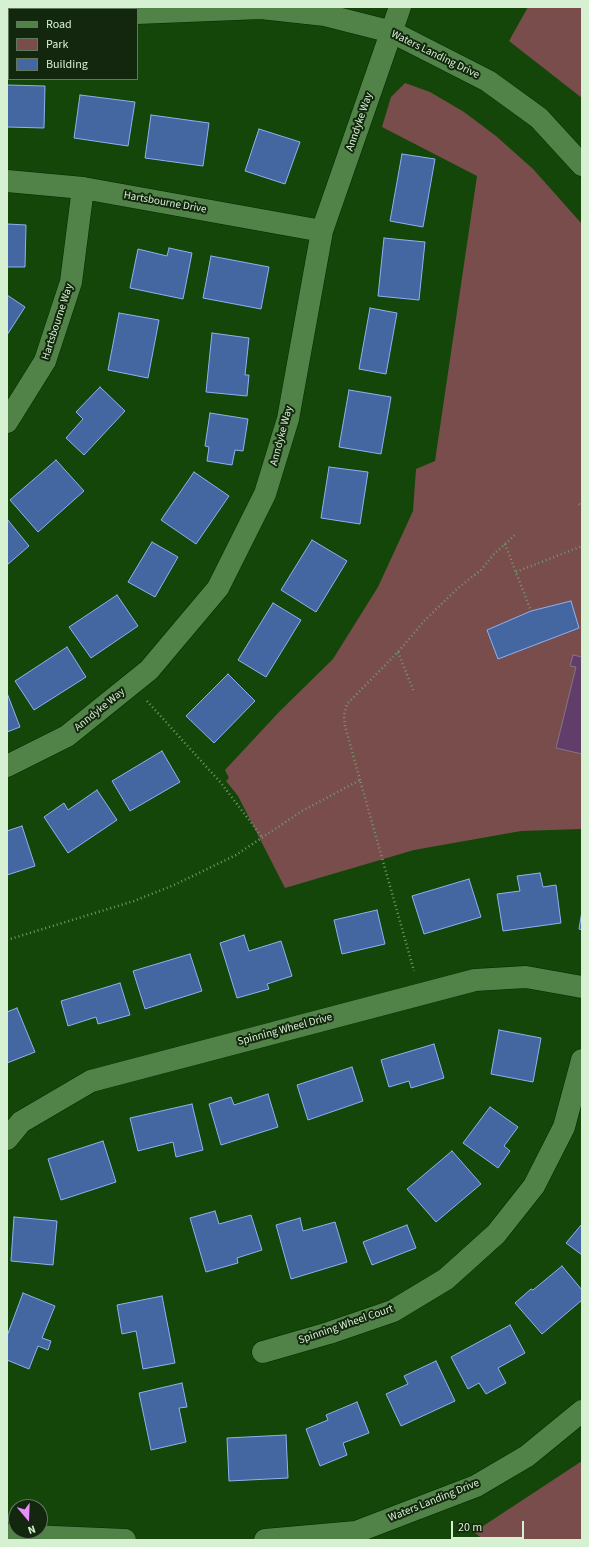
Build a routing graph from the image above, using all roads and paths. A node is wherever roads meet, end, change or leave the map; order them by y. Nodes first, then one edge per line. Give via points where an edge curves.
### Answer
1 (400, 7) edge
2 (138, 13) edge
3 (392, 32) junction
4 (582, 165) edge
5 (7, 181) edge
6 (82, 188) junction
7 (322, 232) junction
8 (7, 422) edge
9 (579, 504) dead end
10 (582, 507) edge
11 (515, 535) dead end
12 (505, 544) junction
13 (582, 546) edge
14 (516, 572) junction
15 (531, 611) dead end
16 (398, 652) junction
17 (132, 685) junction
18 (414, 692) dead end
19 (7, 766) edge
20 (360, 780) junction
21 (262, 837) junction
22 (7, 940) edge
23 (582, 986) edge
24 (420, 995) junction
25 (582, 1060) edge
26 (7, 1139) edge
27 (263, 1352) dead end
28 (582, 1411) edge
29 (7, 1535) edge
30 (357, 1536) edge
31 (124, 1540) edge
32 (265, 1540) edge

1 - 3 street, Anndyke Way
2 - 3 street, Waters Landing Drive via 261,8 325,16
3 - 4 street, Waters Landing Drive via 488,81 539,118
3 - 7 street, Anndyke Way
5 - 6 street, Hartsbourne Drive
6 - 7 street, Hartsbourne Drive
6 - 8 street, Hartsbourne Way via 69,289 45,361
7 - 17 street, Anndyke Way via 288,419 265,494 218,588 149,670
9 - 10 path
11 - 12 path
12 - 14 path
12 - 16 path via 481,570 425,620
13 - 14 path
14 - 15 path
16 - 18 path
16 - 20 path via 347,704 345,726
17 - 19 street, Anndyke Way via 67,736
17 - 21 path via 222,783
20 - 21 path via 302,811
20 - 24 path
21 - 22 path via 236,855 174,885 134,901
23 - 24 street, Spinning Wheel Drive via 526,978 475,980
24 - 26 street, Spinning Wheel Drive via 91,1081 21,1122
25 - 27 street, Spinning Wheel Court via 564,1127 534,1186 496,1234 446,1279 393,1311
28 - 30 street, Waters Landing Drive via 527,1456 476,1486
29 - 31 street
30 - 32 street, Waters Landing Drive

